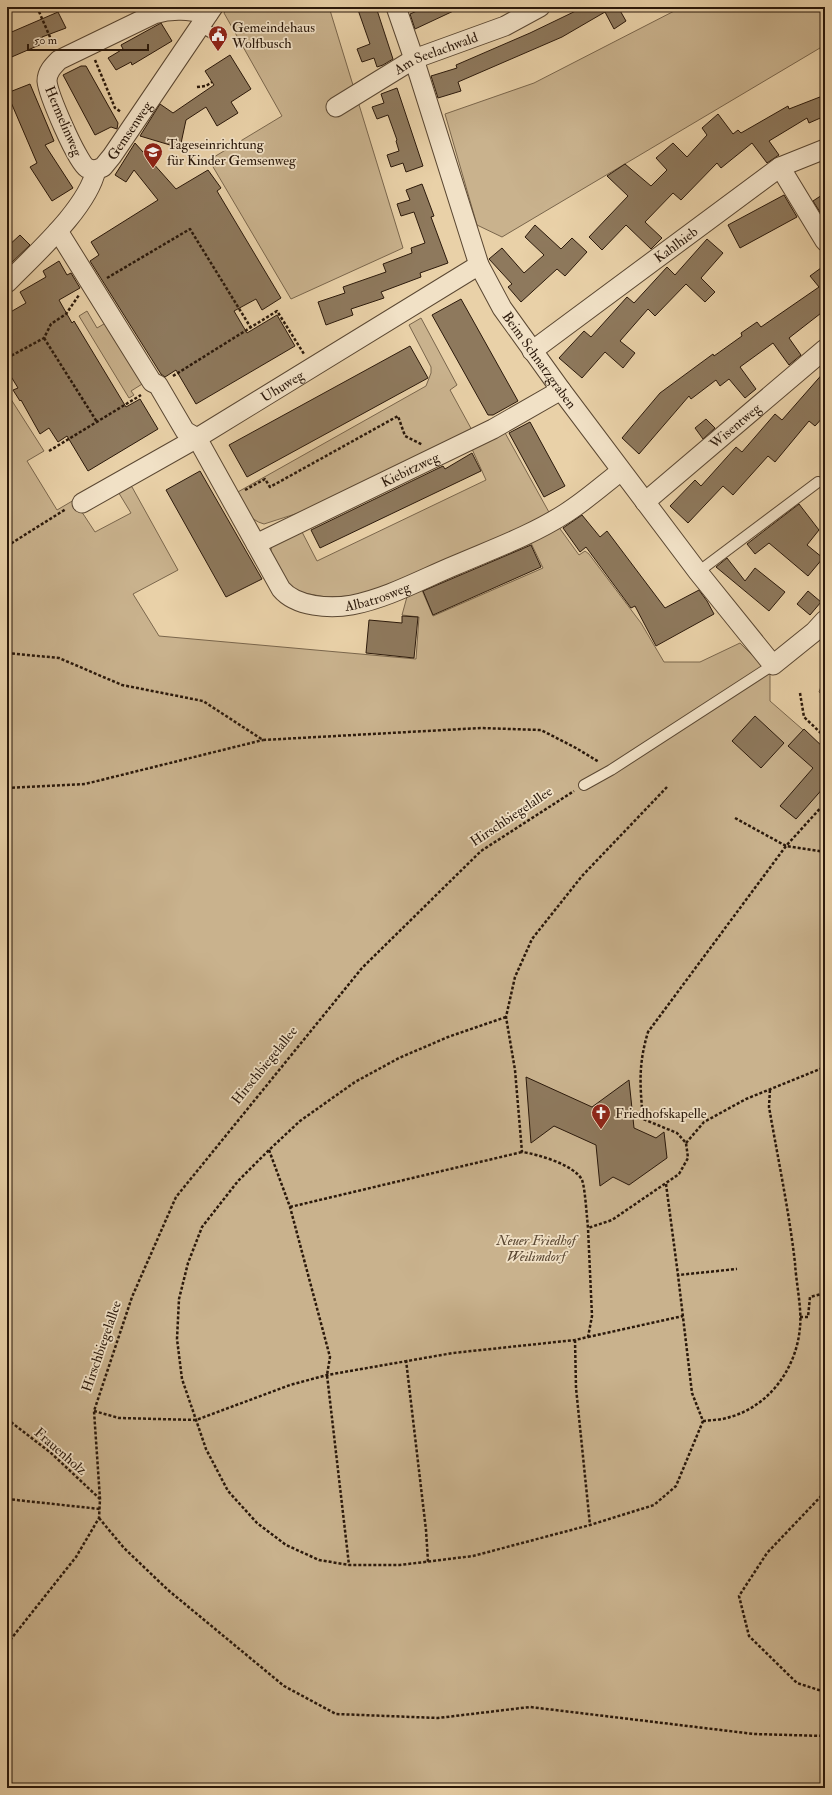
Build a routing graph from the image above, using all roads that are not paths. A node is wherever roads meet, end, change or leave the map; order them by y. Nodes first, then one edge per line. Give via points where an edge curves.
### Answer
1 (396, 7) edge
2 (540, 7) edge
3 (209, 21) edge
4 (414, 59) junction
5 (336, 107) dead end
6 (825, 148) edge
7 (780, 167) junction
8 (96, 170) junction
9 (58, 231) junction
10 (825, 241) edge
11 (479, 265) junction
12 (7, 283) edge
13 (825, 349) edge
14 (532, 351) junction
15 (561, 390) junction
16 (197, 438) junction
17 (621, 471) junction
18 (818, 482) dead end
19 (645, 502) junction
20 (82, 503) road end
21 (256, 544) junction
22 (698, 572) junction
23 (825, 620) edge
24 (774, 665) junction
25 (584, 785) road end

1 - 4 street, Beim Schnatzgraben
2 - 4 street, Am Seelachwald via 505,26
3 - 8 street, Gemsenweg via 112,156 103,167
3 - 8 street, Hermelinweg via 186,9 166,10 59,60 51,68 47,80 49,92 77,156 86,168
4 - 5 street, Am Seelachwald
4 - 11 street, Beim Schnatzgraben
6 - 7 street, Kahlhieb
7 - 10 street
7 - 14 street, Kahlhieb
8 - 9 street, Gemsenweg via 93,184
9 - 12 street, Gemsenweg
9 - 16 street via 152,382 158,385 185,431
11 - 14 street, Beim Schnatzgraben via 502,308
11 - 16 street, Uhuweg via 317,360
13 - 19 street, Wisentweg
14 - 15 street, Beim Schnatzgraben
15 - 17 street, Beim Schnatzgraben
15 - 21 street, Kiebitzweg via 493,429
16 - 20 street, Uhuweg
16 - 21 street, Albatrosweg
17 - 19 street, Beim Schnatzgraben
17 - 21 street, Albatrosweg via 566,513 532,532 383,596 351,605 312,606 300,603 285,594
18 - 22 lane
19 - 22 street, Beim Schnatzgraben
22 - 24 street, Beim Schnatzgraben
23 - 24 street
24 - 25 lane

